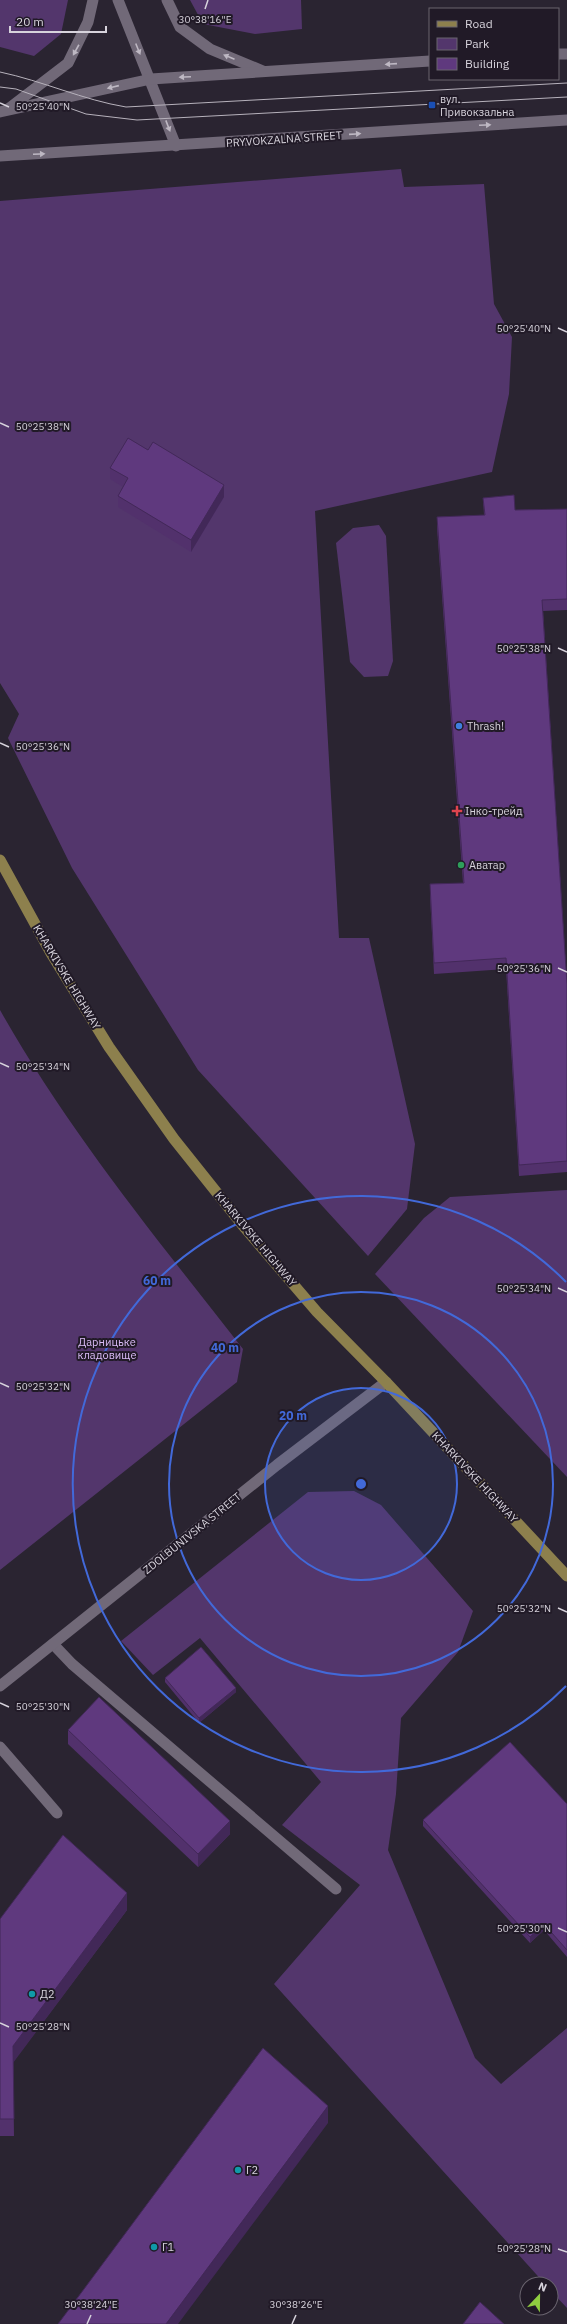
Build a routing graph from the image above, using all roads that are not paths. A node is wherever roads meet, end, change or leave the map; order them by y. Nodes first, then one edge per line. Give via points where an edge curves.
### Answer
1 (93, 0) edge
2 (118, 0) edge
3 (166, 0) edge
4 (429, 62) edge
5 (266, 72) junction
6 (151, 79) junction
7 (2, 112) edge
8 (567, 120) edge
9 (176, 146) junction
10 (0, 156) edge
11 (0, 860) edge
12 (386, 1382) junction
13 (567, 1576) edge
14 (53, 1644) junction
15 (0, 1686) edge
16 (0, 1747) edge
17 (57, 1813) dead end
18 (336, 1889) dead end

1 -> 7 main road via 88,22 68,63
2 -> 6 main road
5 -> 3 main road via 210,49 180,27
4 -> 5 main road
5 -> 6 main road
6 -> 7 main road
6 -> 9 main road
9 -> 8 main road, PRYVOKZALNA STREET
10 -> 9 main road, PRYVOKZALNA STREET
11 - 12 main road, KHARKIVSKE HIGHWAY via 51,953 105,1041 174,1139 312,1306
12 - 13 main road, KHARKIVSKE HIGHWAY
12 - 14 main road, ZDOLBUNIVSKA STREET via 277,1465
14 - 15 main road, ZDOLBUNIVSKA STREET
14 - 18 main road via 72,1664
16 - 17 main road

